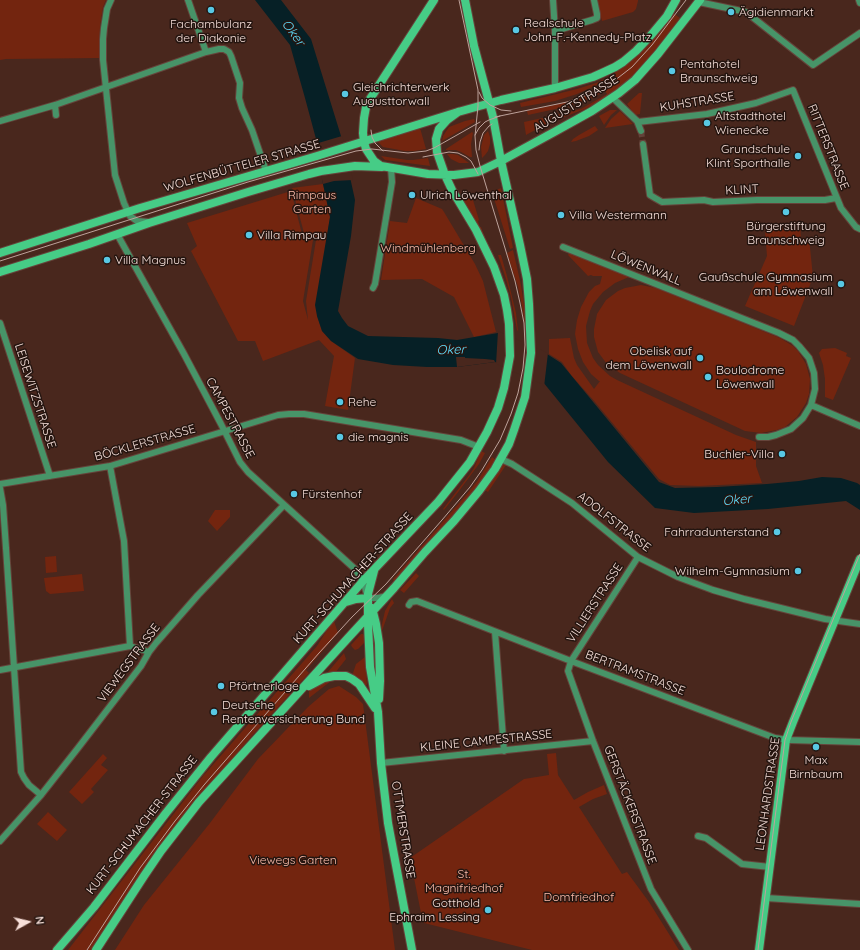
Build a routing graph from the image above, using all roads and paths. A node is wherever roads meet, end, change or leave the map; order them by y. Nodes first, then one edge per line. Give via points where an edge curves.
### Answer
1 (111, 0) edge
2 (188, 0) edge
3 (434, 0) edge
4 (465, 0) edge
5 (553, 0) edge
6 (594, 0) edge
7 (676, 0) edge
8 (859, 0) edge
9 (699, 1) edge
10 (860, 3) edge
11 (555, 31) junction
12 (860, 33) edge
13 (206, 52) junction
14 (106, 87) junction
15 (555, 88) junction
16 (793, 90) joint
17 (613, 98) junction
18 (489, 104) junction
19 (55, 105) junction
20 (458, 112) junction
21 (56, 115) dead end
22 (0, 121) edge
23 (638, 122) junction
24 (641, 131) tunnel mouth
25 (364, 142) junction
26 (643, 144) tunnel mouth
27 (501, 161) junction
28 (391, 168) junction
29 (266, 171) junction
30 (445, 175) junction
31 (836, 198) junction
32 (128, 212) junction
33 (149, 223) junction
34 (860, 229) edge
35 (117, 234) junction
36 (563, 246) dead end
37 (0, 253) edge
38 (0, 272) edge
39 (373, 288) dead end
40 (0, 323) edge
41 (811, 405) junction
42 (860, 426) edge
43 (225, 431) junction
44 (759, 437) dead end
45 (479, 447) junction
46 (501, 459) junction
47 (110, 466) junction
48 (50, 476) junction
49 (0, 484) edge
50 (0, 488) edge
51 (284, 505) junction
52 (638, 557) junction
53 (860, 559) edge
54 (375, 570) junction
55 (363, 581) junction
56 (387, 596) junction
57 (368, 598) junction
58 (345, 602) junction
59 (409, 605) dead end
60 (370, 613) junction
61 (834, 621) junction
62 (860, 624) edge
63 (496, 632) junction
64 (130, 646) junction
65 (150, 652) junction
66 (571, 661) junction
67 (14, 668) junction
68 (0, 670) edge
69 (301, 690) junction
70 (378, 712) junction
71 (786, 740) junction
72 (593, 741) junction
73 (860, 742) edge
74 (504, 751) junction
75 (381, 763) junction
76 (41, 795) junction
77 (698, 836) dead end
78 (0, 841) edge
79 (770, 867) junction
80 (766, 898) junction
81 (860, 904) edge
82 (57, 950) edge
83 (96, 950) edge
84 (412, 950) edge
85 (688, 950) edge
86 (759, 950) edge

1 - 14 street via 107,9 103,39
2 - 13 street
3 - 25 main road via 370,98 363,124
4 - 18 main road
5 - 11 street
6 - 11 street via 597,18
7 - 15 main road, AUGUSTSTRASSE via 652,34 623,62 602,74
8 - 10 street
9 - 12 street via 746,12 813,65
9 - 17 main road, AUGUSTSTRASSE via 646,68
11 - 15 street
13 - 14 street
13 - 29 street via 219,48 232,56 240,83 239,98
14 - 19 street
14 - 32 street via 115,175
15 - 18 main road, AUGUSTSTRASSE
16 - 23 street, KUHSTRASSE via 756,103 707,114
16 - 31 street, RITTERSTRASSE
17 - 23 street
17 - 27 main road, AUGUSTSTRASSE
18 - 20 main road
18 - 27 main road
19 - 21 street
19 - 22 street
20 - 25 main road, WOLFENBÜTTELER STRASSE
20 - 30 main road via 442,125 436,139 437,154
23 - 24 street
25 - 28 main road via 374,161
25 - 29 main road, WOLFENBÜTTELER STRASSE
26 - 31 street, KLINT via 650,195 662,202
27 - 30 main road via 478,172
27 - 46 main road via 526,279 531,336 525,397
28 - 30 main road
28 - 33 main road via 367,166 320,172
28 - 39 street via 392,182 376,284
29 - 32 main road, WOLFENBÜTTELER STRASSE
30 - 45 main road, KURT-SCHUMACHER-STRASSE via 489,256 506,302 510,330 510,356 504,388 498,408
31 - 34 street, RITTERSTRASSE via 840,208
32 - 33 street via 136,221
32 - 37 main road, WOLFENBÜTTELER STRASSE
33 - 35 main road
35 - 38 main road
35 - 43 street, CAMPESTRASSE
36 - 41 street, LÖWENWALL via 793,340 805,352 812,366 815,389
40 - 48 street, LEISEWITZSTRASSE
41 - 42 street
41 - 44 street, LÖWENWALL via 803,418 791,429 776,436
43 - 45 street via 295,413 461,440
43 - 47 street, BÖCKLERSTRASSE
43 - 51 street, CAMPESTRASSE via 240,462
45 - 54 main road, KURT-SCHUMACHER-STRASSE via 438,502
46 - 52 street, ADOLFSTRASSE via 572,503
46 - 56 main road via 479,491
47 - 48 street, BÖCKLERSTRASSE
47 - 64 street via 124,542
48 - 49 street, BÖCKLERSTRASSE
50 - 67 street
51 - 55 street, CAMPESTRASSE via 354,568
51 - 65 street, VIEWEGSTRASSE via 198,595
52 - 61 street, ADOLFSTRASSE via 678,577 713,590
52 - 66 street, VILLIERSTRASSE
53 - 61 main road, LEONHARDSTRASSE
54 - 55 main road, KURT-SCHUMACHER-STRASSE
54 - 57 main road
55 - 57 street
55 - 58 main road, KURT-SCHUMACHER-STRASSE
56 - 57 street
56 - 60 main road
57 - 58 main road
57 - 60 main road, OTTMERSTRASSE
58 - 82 main road, KURT-SCHUMACHER-STRASSE via 211,757 94,907
59 - 63 street, BERTRAMSTRASSE via 411,602 417,602
60 - 69 main road
60 - 70 main road, OTTMERSTRASSE via 379,643
61 - 62 street, ADOLFSTRASSE
61 - 71 main road, LEONHARDSTRASSE
63 - 66 street, BERTRAMSTRASSE
63 - 74 street
64 - 65 street
64 - 67 street
65 - 76 street, VIEWEGSTRASSE via 142,666
66 - 71 street, BERTRAMSTRASSE
66 - 72 street, GERSTÄCKERSTRASSE via 568,671
67 - 68 street
67 - 76 street via 21,772 29,785
69 - 70 main road via 324,678 346,676 359,684
69 - 83 main road via 179,827
70 - 75 main road, OTTMERSTRASSE
71 - 73 street, BERTRAMSTRASSE
71 - 79 main road, LEONHARDSTRASSE
72 - 74 street, KLEINE CAMPESTRASSE
72 - 85 street, GERSTÄCKERSTRASSE via 651,889
74 - 75 street, KLEINE CAMPESTRASSE
75 - 84 main road, OTTMERSTRASSE via 388,823
76 - 78 street, VIEWEGSTRASSE
77 - 79 street via 706,838 742,864
79 - 80 main road, LEONHARDSTRASSE
80 - 81 street
80 - 86 main road, LEONHARDSTRASSE

